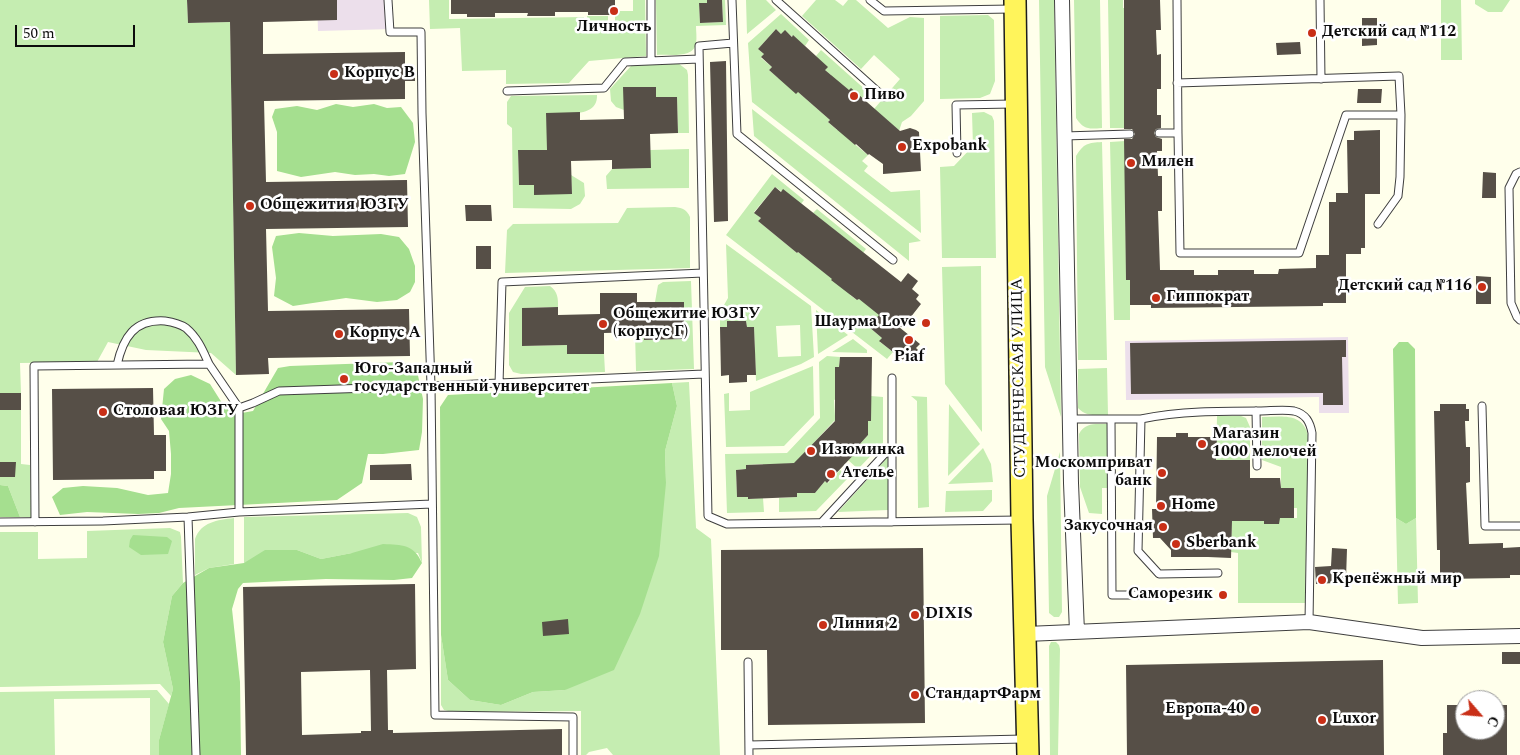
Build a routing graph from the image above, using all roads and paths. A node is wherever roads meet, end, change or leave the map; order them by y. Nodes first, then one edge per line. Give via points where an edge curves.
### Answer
1 (388, 0) edge
2 (651, 0) edge
3 (732, 0) edge
4 (776, 0) edge
5 (870, 0) edge
6 (1062, 0) edge
7 (1177, 0) edge
8 (1320, 0) edge
9 (1015, 5) edge
10 (733, 43) junction
11 (699, 59) junction
12 (651, 61) junction
13 (1321, 79) junction
14 (1177, 83) junction
15 (507, 91) dead end
16 (884, 97) dead end
17 (1016, 104) junction
18 (1400, 115) junction
19 (1159, 133) dead end
20 (1178, 133) junction
21 (1130, 134) dead end
22 (1064, 136) junction
23 (958, 153) dead end
24 (1520, 172) edge
25 (1378, 224) dead end
26 (893, 260) dead end
27 (703, 273) junction
28 (1520, 320) edge
29 (209, 364) junction
30 (117, 365) junction
31 (704, 374) junction
32 (892, 378) dead end
33 (499, 384) junction
34 (431, 386) junction
35 (1482, 406) dead end
36 (239, 408) junction
37 (1256, 411) junction
38 (1111, 419) junction
39 (1141, 419) junction
40 (1070, 420) junction
41 (892, 446) junction
42 (1257, 466) dead end
43 (432, 504) junction
44 (239, 512) junction
45 (188, 517) junction
46 (1022, 520) junction
47 (0, 522) edge
48 (35, 522) junction
49 (892, 522) junction
50 (821, 523) junction
51 (1520, 526) edge
52 (1218, 573) dead end
53 (1198, 595) dead end
54 (1310, 622) junction
55 (1077, 632) junction
56 (1026, 634) junction
57 (1520, 636) edge
58 (748, 662) dead end
59 (749, 745) junction
60 (1028, 747) edge
61 (196, 755) edge
62 (573, 755) edge
63 (749, 755) edge

1 - 34 lane via 390,32 421,32
2 - 12 lane
3 - 10 lane
4 - 16 lane
5 - 9 lane via 884,11
6 - 22 street
7 - 14 lane
8 - 13 lane
9 - 17 main road, СТУДЕНЧЕСКАЯ УЛИЦА
10 - 11 lane via 698,46
10 - 26 lane via 737,134
11 - 12 lane
11 - 27 lane
12 - 15 lane via 625,62 604,88
13 - 14 lane
13 - 18 lane via 1400,76
14 - 20 lane
17 - 23 lane via 956,105
17 - 46 main road, СТУДЕНЧЕСКАЯ УЛИЦА
18 - 20 lane via 1346,115 1299,253 1180,254
18 - 25 lane via 1398,196
19 - 20 lane
21 - 22 lane
22 - 40 street
24 - 28 lane via 1509,188 1511,303
27 - 31 lane
27 - 33 lane via 502,282
29 - 30 lane
29 - 30 lane via 200,344 186,328 159,321 139,324 130,333 120,349
29 - 36 lane
30 - 48 lane via 34,366
31 - 33 lane
31 - 50 lane via 708,516 726,524
32 - 41 lane
33 - 34 lane
34 - 36 lane via 279,391
34 - 43 lane
35 - 51 lane via 1485,526
36 - 44 lane
37 - 39 lane via 1169,413
37 - 42 lane
37 - 54 lane via 1294,411 1310,423
38 - 39 lane
38 - 40 lane
38 - 53 lane via 1112,595
39 - 52 lane via 1138,551 1159,574
40 - 55 street
41 - 49 lane
41 - 50 lane
43 - 44 lane
43 - 62 lane via 435,715 573,717
44 - 45 lane
45 - 48 lane
45 - 61 lane
46 - 49 lane
46 - 56 main road, СТУДЕНЧЕСКАЯ УЛИЦА
47 - 48 lane
49 - 50 lane
54 - 55 street
54 - 57 street via 1422,638
55 - 56 street
56 - 60 main road, СТУДЕНЧЕСКАЯ УЛИЦА
58 - 59 lane
59 - 60 lane
59 - 63 lane

